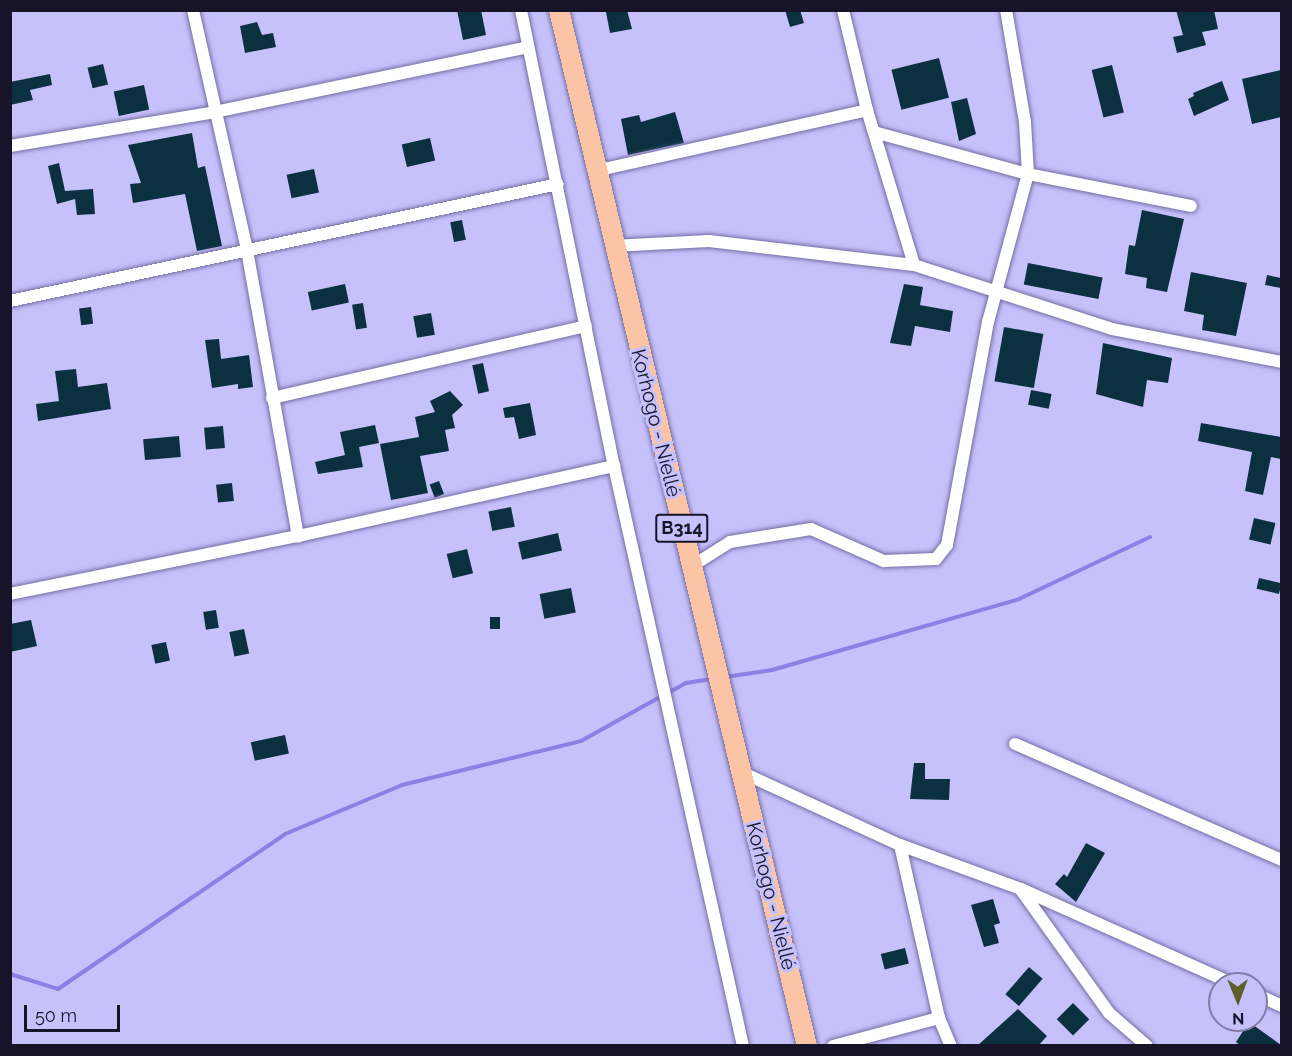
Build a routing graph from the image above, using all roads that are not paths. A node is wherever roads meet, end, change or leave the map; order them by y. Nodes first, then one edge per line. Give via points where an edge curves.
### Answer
1 (193, 10) edge
2 (521, 10) edge
3 (559, 10) edge
4 (843, 10) edge
5 (1006, 10) edge
6 (528, 46) junction
7 (867, 110) junction
8 (215, 112) junction
9 (874, 132) junction
10 (10, 146) edge
11 (595, 171) junction
12 (1028, 174) junction
13 (558, 184) junction
14 (1191, 206) dead end
15 (612, 246) junction
16 (247, 250) junction
17 (914, 265) junction
18 (997, 290) junction
19 (10, 301) edge
20 (586, 326) junction
21 (1281, 362) edge
22 (272, 398) junction
23 (614, 466) junction
24 (298, 536) junction
25 (692, 566) junction
26 (10, 594) edge
27 (1015, 744) dead end
28 (741, 772) junction
29 (900, 845) junction
30 (1281, 860) edge
31 (1021, 889) junction
32 (1208, 973) edge
33 (939, 1018) junction
34 (743, 1046) edge
35 (807, 1046) edge
36 (833, 1046) edge
37 (951, 1046) edge
38 (1147, 1046) edge

1 - 8 street
2 - 6 street
3 - 11 main road, Korhogo - Niellé / B314
4 - 7 street
5 - 12 street via 1025,122
6 - 8 street
6 - 13 street
7 - 9 street
7 - 11 street
8 - 10 street
8 - 16 street
9 - 12 street
9 - 17 street
11 - 15 main road, Korhogo - Niellé / B314
12 - 14 street
12 - 18 street
13 - 16 street
13 - 20 street
15 - 17 street via 709,241
15 - 25 main road, Korhogo - Niellé / B314
16 - 19 street
16 - 22 street
17 - 18 street
18 - 21 street via 1112,329
18 - 25 street via 947,545 936,559 884,561 811,529 730,542
20 - 22 street
20 - 23 street
22 - 24 street
23 - 24 street
23 - 34 street
24 - 26 street
25 - 28 main road, Korhogo - Niellé / B314
27 - 30 street
28 - 29 street
28 - 35 main road, Korhogo - Niellé / B314
29 - 31 street
29 - 33 street
31 - 32 street
31 - 38 street via 1109,1013
33 - 36 street
33 - 37 street

